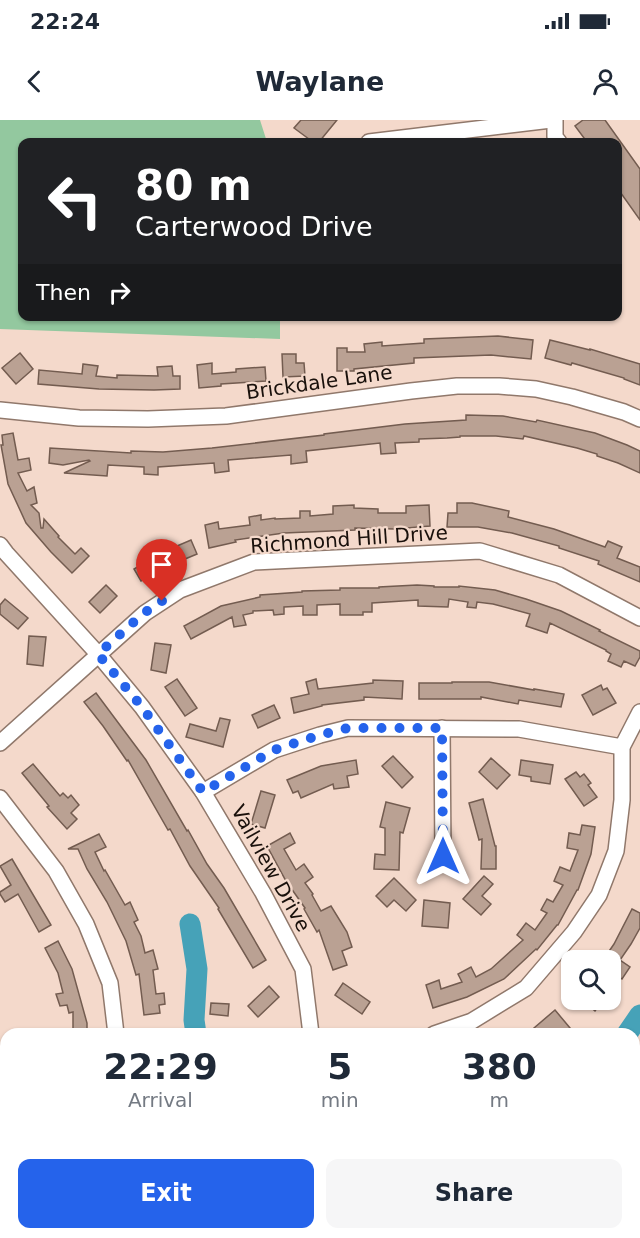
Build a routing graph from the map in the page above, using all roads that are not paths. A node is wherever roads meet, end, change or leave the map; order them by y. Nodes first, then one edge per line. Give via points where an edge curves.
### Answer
1 (553, 120) edge
2 (402, 138) edge
3 (556, 138) edge
4 (0, 410) edge
5 (640, 419) edge
6 (0, 545) edge
7 (640, 618) edge
8 (98, 654) junction
9 (640, 712) edge
10 (442, 728) junction
11 (0, 743) edge
12 (622, 747) junction
13 (203, 792) junction
14 (0, 798) edge
15 (443, 856) dead end
16 (115, 1028) edge
17 (310, 1028) edge
18 (452, 1028) edge

1 - 2 street
1 - 3 street
4 - 5 street, Brickdale Lane via 79,418 226,416 457,386 499,386 572,397
6 - 8 street, Vailview Drive
7 - 8 street, Richmond Hill Drive via 559,575 480,551 254,562 180,590 144,613
8 - 11 street, Richmond Hill Drive
8 - 13 street, Vailview Drive
9 - 12 street
10 - 12 street via 519,729
10 - 13 street via 348,728 320,735 274,750
10 - 15 street
12 - 18 street via 622,800 616,851 599,896 526,988 472,1021
13 - 17 street, Vailview Drive via 303,969
14 - 16 street via 56,871 86,924 110,983

